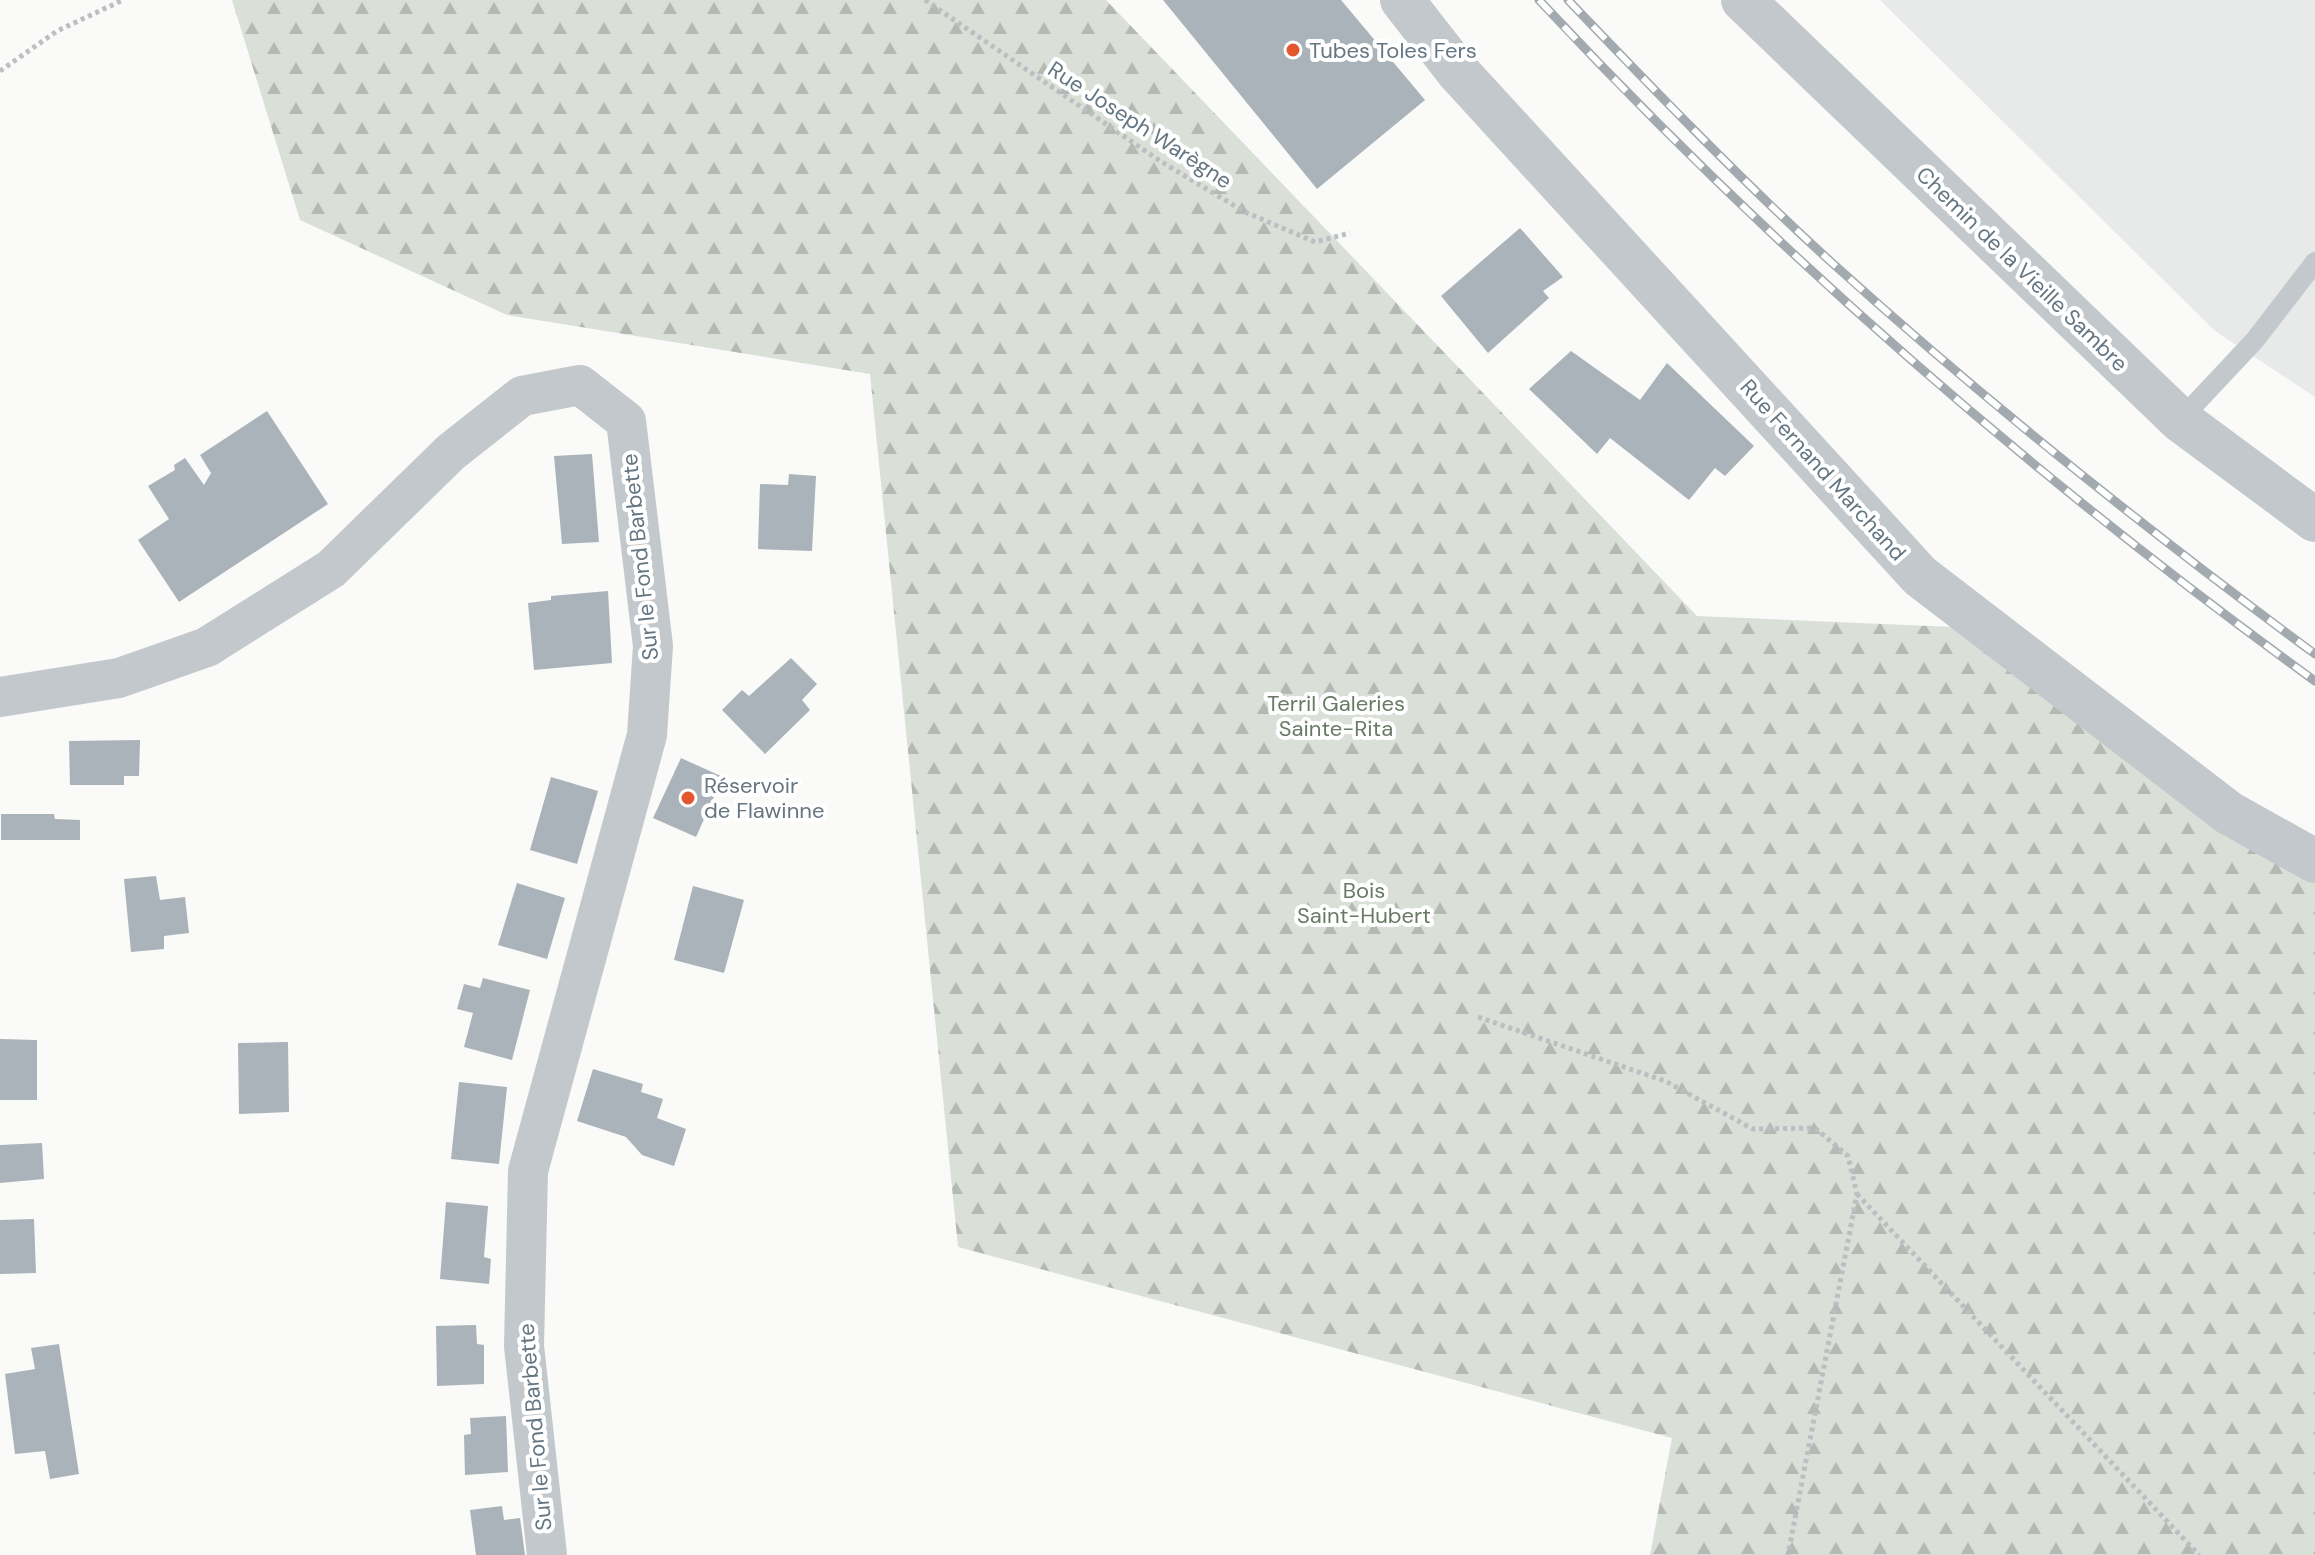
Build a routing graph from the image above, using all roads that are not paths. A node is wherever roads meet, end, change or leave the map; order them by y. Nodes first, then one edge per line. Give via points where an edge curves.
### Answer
1 (1402, 0) edge
2 (1743, 0) edge
3 (2315, 262) edge
4 (2180, 420) junction
5 (2315, 520) edge
6 (0, 697) edge
7 (2315, 861) edge
8 (547, 1555) edge

1 - 7 street, Rue Fernand Marchand via 1459,73 1920,576 2229,813
2 - 4 street, Chemin de la Vieille Sambre
3 - 4 lane via 2255,340
4 - 5 street, Chemin de la Vieille Sambre
6 - 8 street, Sur le Fond Barbette via 119,678 207,647 331,569 451,452 522,396 580,385 626,421 653,646 647,735 528,1171 524,1346

